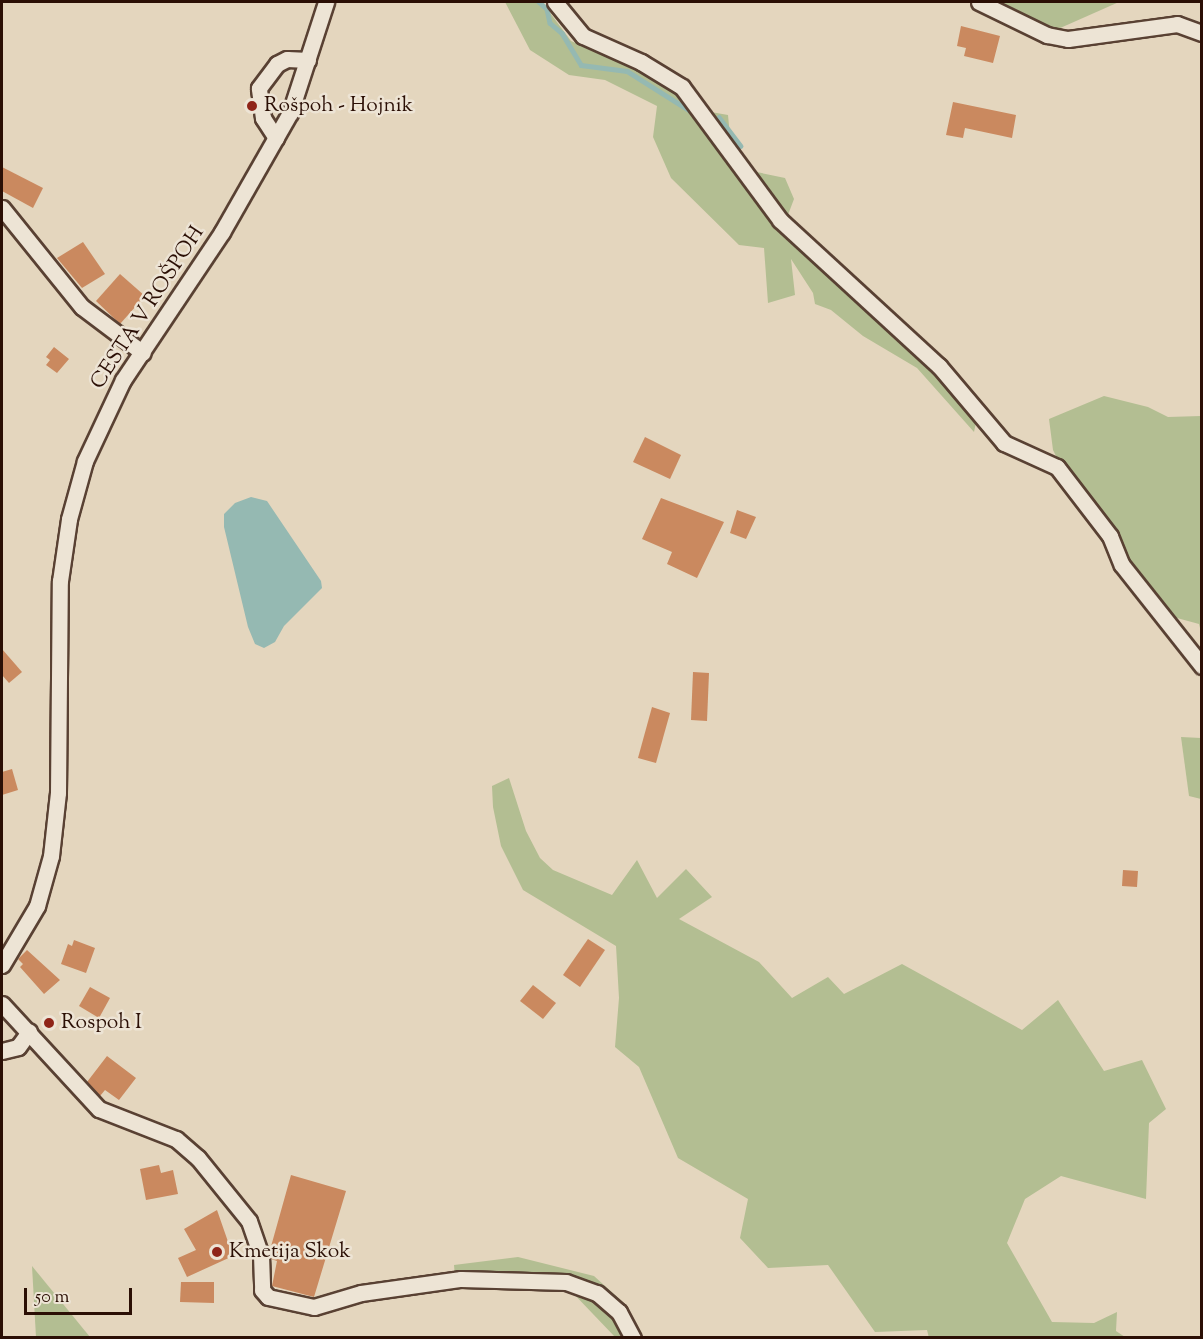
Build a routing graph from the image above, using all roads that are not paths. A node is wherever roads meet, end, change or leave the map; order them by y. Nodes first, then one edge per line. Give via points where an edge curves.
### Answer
1 (326, 2) edge
2 (555, 2) edge
3 (980, 2) edge
4 (1202, 33) edge
5 (308, 60) junction
6 (276, 138) junction
7 (2, 208) edge
8 (143, 353) junction
9 (1202, 666) edge
10 (2, 965) edge
11 (2, 1004) edge
12 (29, 1032) junction
13 (2, 1051) edge
14 (633, 1338) edge

1 - 5 street, CESTA V ROŠPOH
2 - 9 street via 583,36 641,62 682,87 780,220 939,366 1004,442 1057,467 1110,536 1122,565
3 - 4 street via 1047,35 1068,39 1177,24
5 - 6 street, CESTA V ROŠPOH via 290,113
5 - 6 street via 287,59 277,64 259,88 264,118
6 - 8 street, CESTA V ROŠPOH via 222,232
7 - 8 street via 82,307
8 - 10 street, CESTA V ROŠPOH via 123,380 89,451 69,519 60,581 58,793 51,856 37,906
11 - 12 street
12 - 13 street via 18,1047
12 - 14 street via 99,1109 177,1139 198,1158 249,1221 261,1255 262,1290 268,1297 314,1307 361,1293 461,1280 566,1282 597,1293 619,1312

